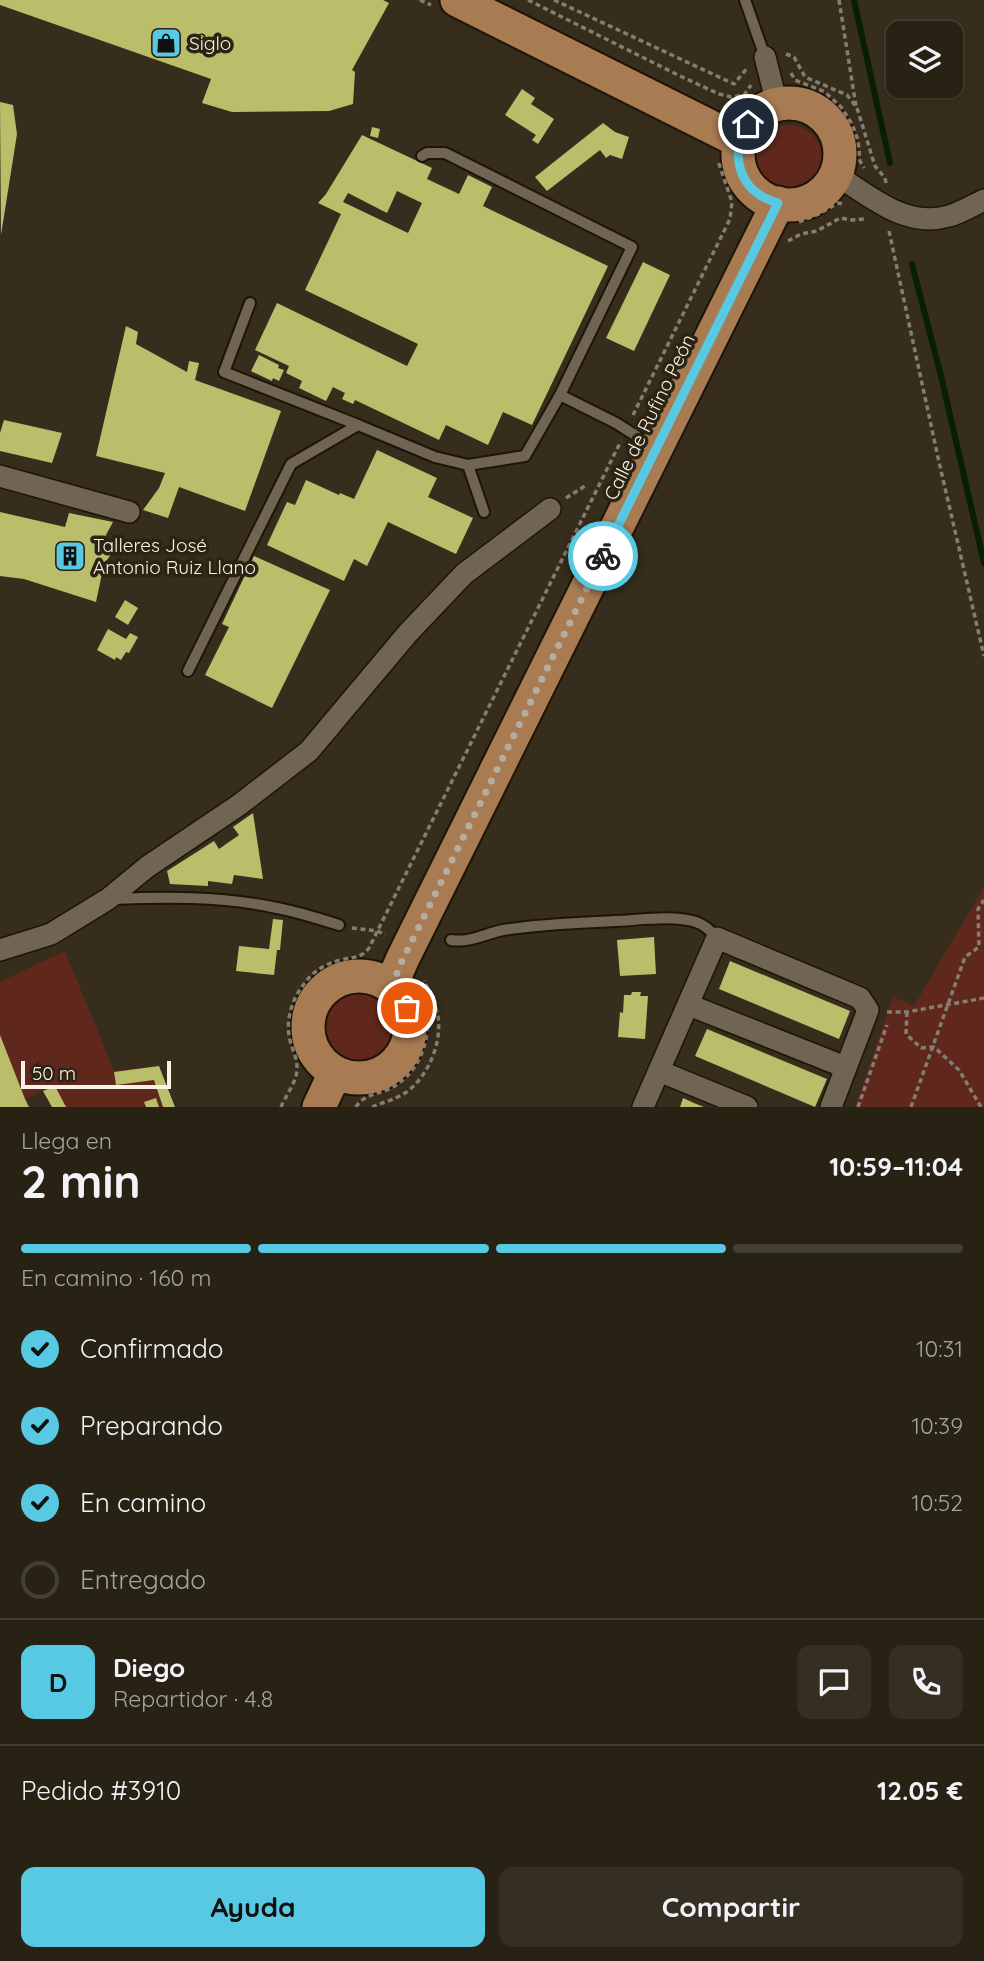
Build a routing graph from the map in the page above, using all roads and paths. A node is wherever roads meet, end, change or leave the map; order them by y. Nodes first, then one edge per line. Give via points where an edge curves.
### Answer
1 (457, 0) edge
2 (496, 0) edge
3 (554, 0) edge
4 (746, 0) edge
5 (839, 0) edge
6 (765, 57) junction
7 (776, 104) junction
8 (857, 108) junction
9 (743, 132) junction
10 (422, 156) dead end
11 (835, 174) junction
12 (768, 199) junction
13 (984, 200) edge
14 (883, 205) junction
15 (787, 242) dead end
16 (250, 303) dead end
17 (560, 395) junction
18 (358, 425) junction
19 (638, 438) junction
20 (468, 466) junction
21 (0, 477) edge
22 (550, 509) dead end
23 (129, 512) dead end
24 (484, 512) dead end
25 (984, 656) edge
26 (188, 671) dead end
27 (108, 900) junction
28 (984, 900) edge
29 (339, 925) dead end
30 (366, 931) dead end
31 (717, 938) junction
32 (451, 940) dead end
33 (982, 947) edge
34 (0, 950) edge
35 (397, 982) junction
36 (984, 998) edge
37 (689, 1004) junction
38 (948, 1005) junction
39 (868, 1010) junction
40 (907, 1012) junction
41 (887, 1024) dead end
42 (934, 1046) junction
43 (845, 1067) junction
44 (659, 1071) junction
45 (322, 1099) edge
46 (281, 1107) edge
47 (372, 1107) edge
48 (643, 1107) edge
49 (747, 1107) edge
50 (831, 1107) edge
51 (858, 1107) edge
52 (911, 1107) edge
53 (981, 1107) edge

1 - 9 main road
2 - 9 main road via 714,105
3 - 6 path via 734,84 749,66
4 - 6 lane
5 - 8 path
6 - 7 street
6 - 8 path via 780,52 794,57 805,77 847,95
7 - 9 main road via 760,111
7 - 11 main road via 806,106 830,124 839,145
8 - 14 path via 875,166 885,178
9 - 12 main road via 738,160 742,174
10 - 17 lane via 445,153 632,247
11 - 12 main road via 816,197 797,204
11 - 14 street
12 - 19 main road, Calle de Rufino Peón via 744,228
12 - 35 main road, Calle de Rufino Peón via 403,958
13 - 14 street via 950,216 926,220 909,218
14 - 15 path via 869,218 840,218
14 - 25 path
16 - 18 lane via 224,372
17 - 19 lane
17 - 20 lane via 525,456
18 - 20 lane
18 - 26 lane via 291,464
19 - 35 main road, Calle de Rufino Peón via 401,926
20 - 24 lane
21 - 23 street
22 - 27 street via 464,573 309,751
27 - 29 lane via 237,901
27 - 34 street via 51,934
28 - 33 path via 978,909
30 - 46 path via 378,931 364,954 323,967 298,991 288,1028 297,1072
31 - 32 lane via 694,921 664,919 529,926 462,942
31 - 37 street
31 - 39 street via 860,998
33 - 38 path via 965,957
35 - 45 main road via 410,1018 410,1039 401,1058 386,1072 355,1079
35 - 45 main road via 349,977 328,986 313,1004 309,1037 318,1058
35 - 47 path via 425,983 438,1016 436,1048 410,1090
36 - 38 path
37 - 43 street
37 - 44 street
38 - 40 path
38 - 42 path
39 - 40 path
39 - 43 street
40 - 42 path via 906,1034 921,1048
41 - 51 path
42 - 52 path
42 - 53 path via 959,1070
43 - 50 street
44 - 48 street
44 - 49 street

